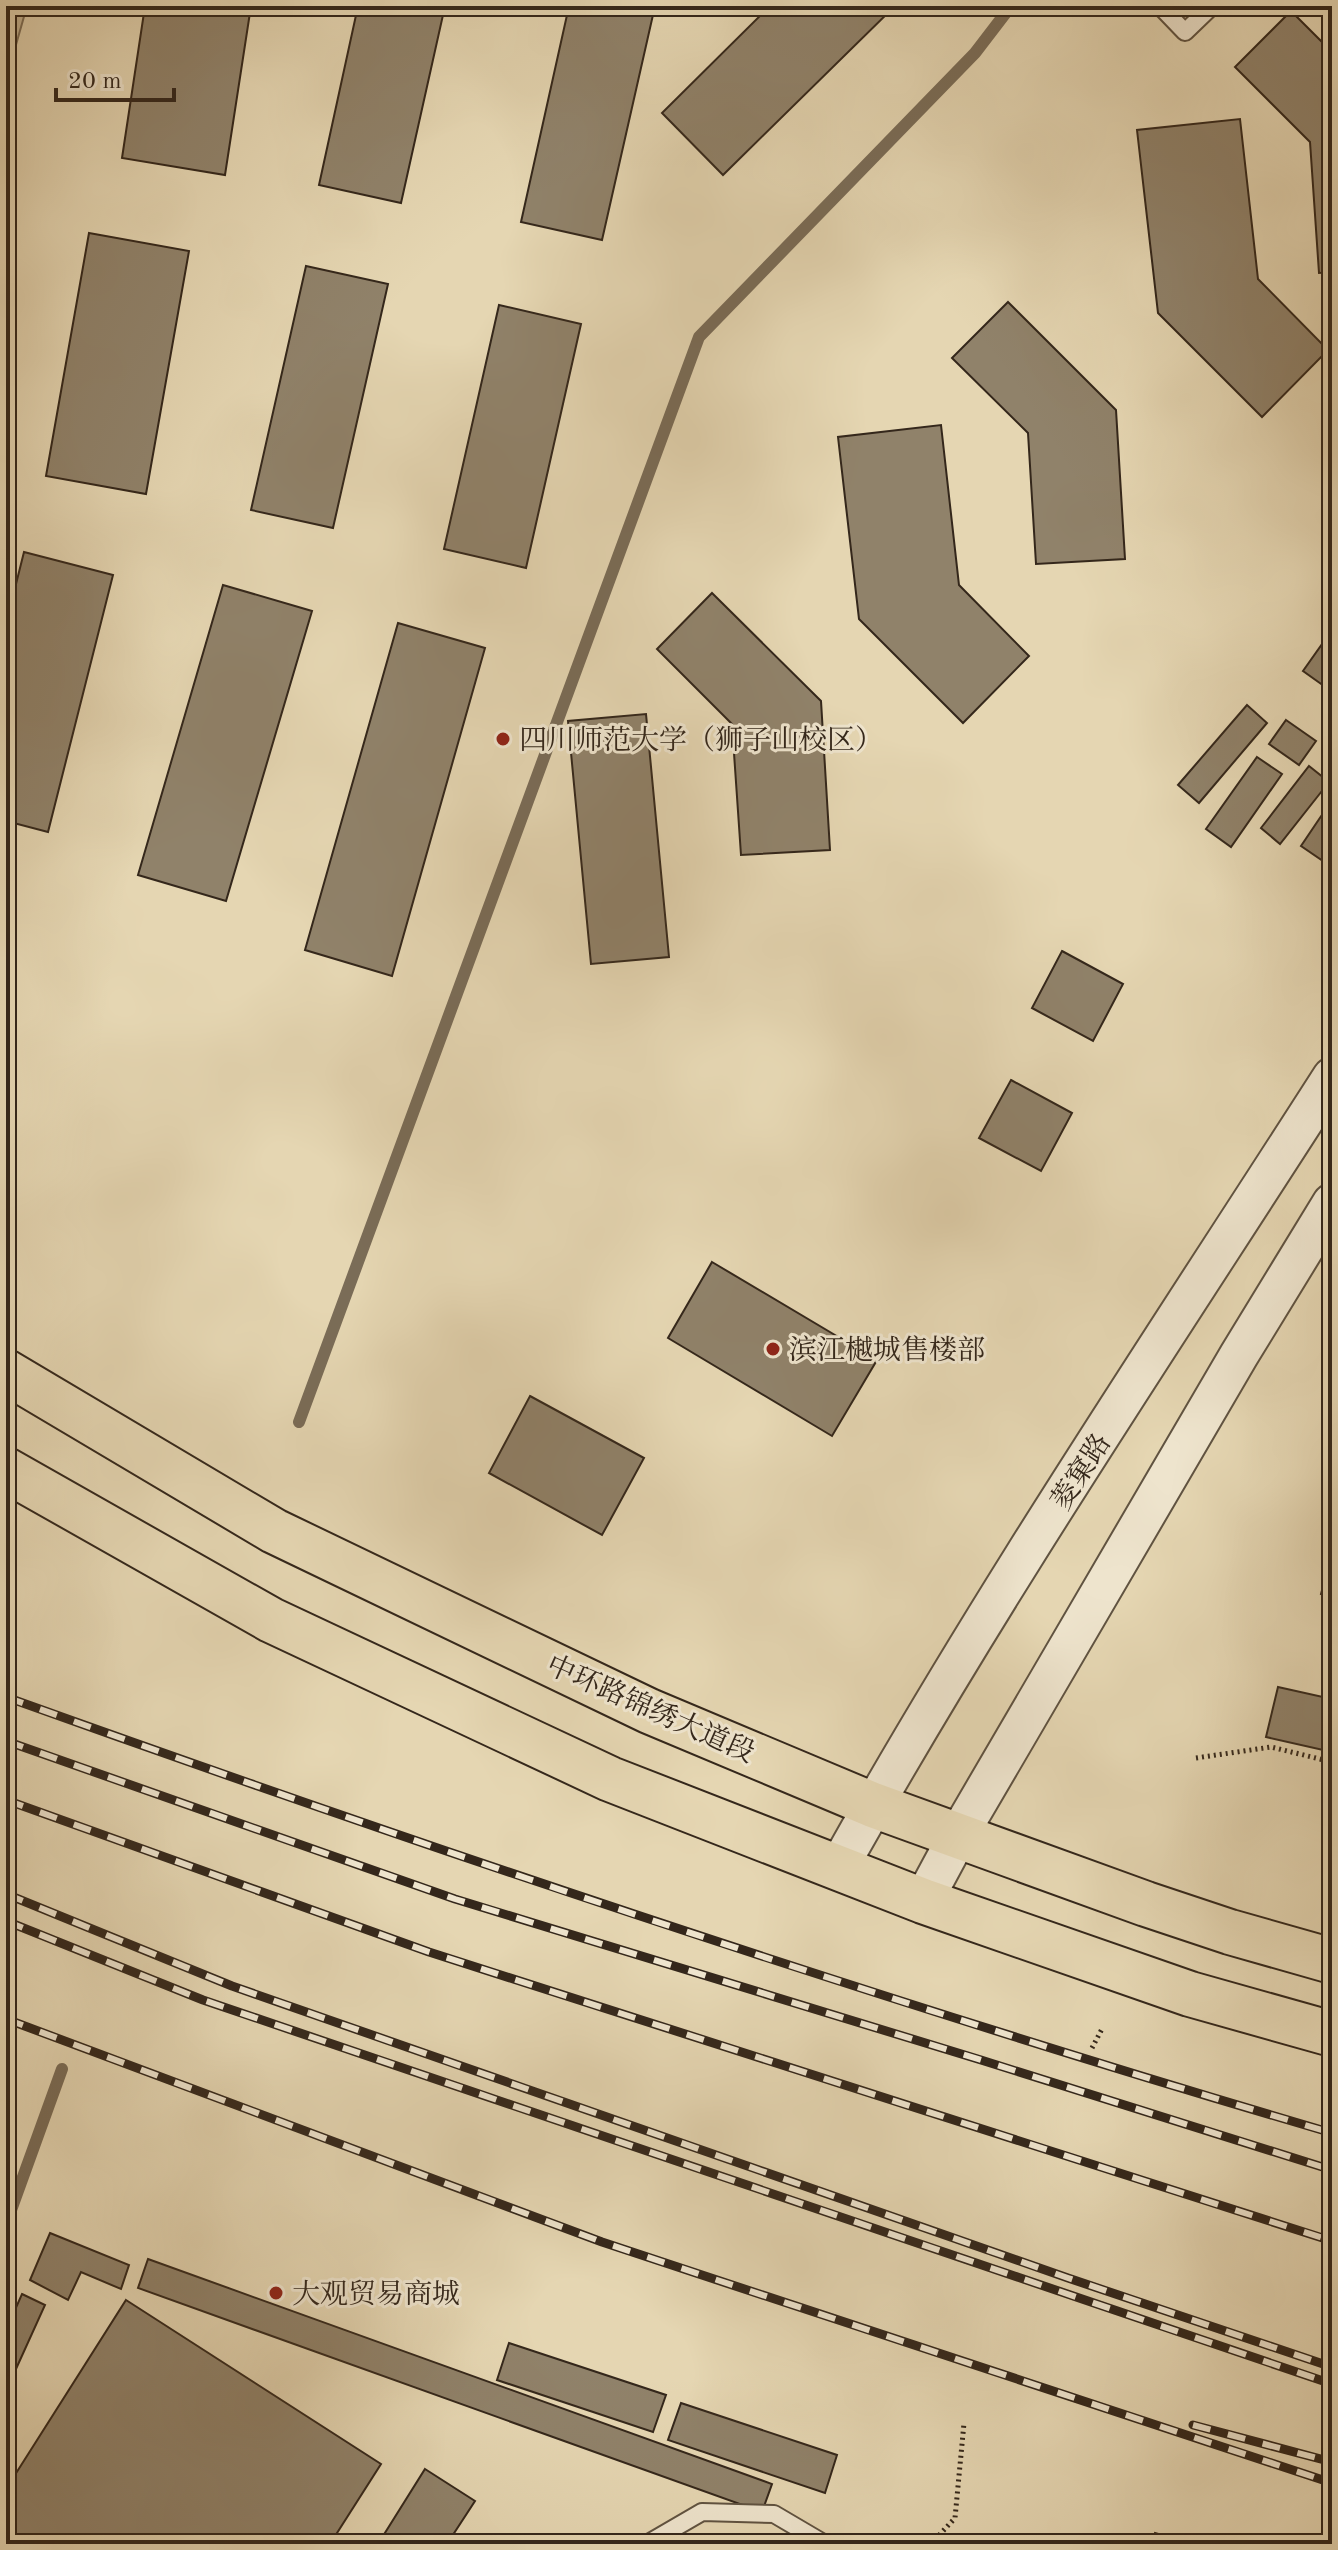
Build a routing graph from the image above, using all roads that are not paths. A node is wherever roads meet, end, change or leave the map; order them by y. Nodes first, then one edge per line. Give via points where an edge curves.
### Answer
1 (1160, 6) edge
2 (1212, 6) edge
3 (1332, 1077) edge
4 (1332, 1203) edge
5 (6, 1372) edge
6 (6, 1470) edge
7 (873, 1805) junction
8 (959, 1834) junction
9 (837, 1870) junction
10 (923, 1901) junction
11 (1332, 1961) edge
12 (1332, 2034) edge
13 (647, 2544) edge
14 (825, 2544) edge

1 - 2 lane via 1185,32
3 - 7 street, 菱窠路 via 1012,1577
4 - 8 street
5 - 7 main road, 中环路锦绣大道段 via 274,1531 649,1711
6 - 9 main road via 271,1620 610,1779
7 - 8 main road, 中环路锦绣大道段
7 - 9 street, 菱窠路
8 - 10 street
8 - 11 main road, 中环路锦绣大道段 via 1146,1904
9 - 10 main road
10 - 12 main road via 1190,1994
13 - 14 lane via 702,2512 774,2514

